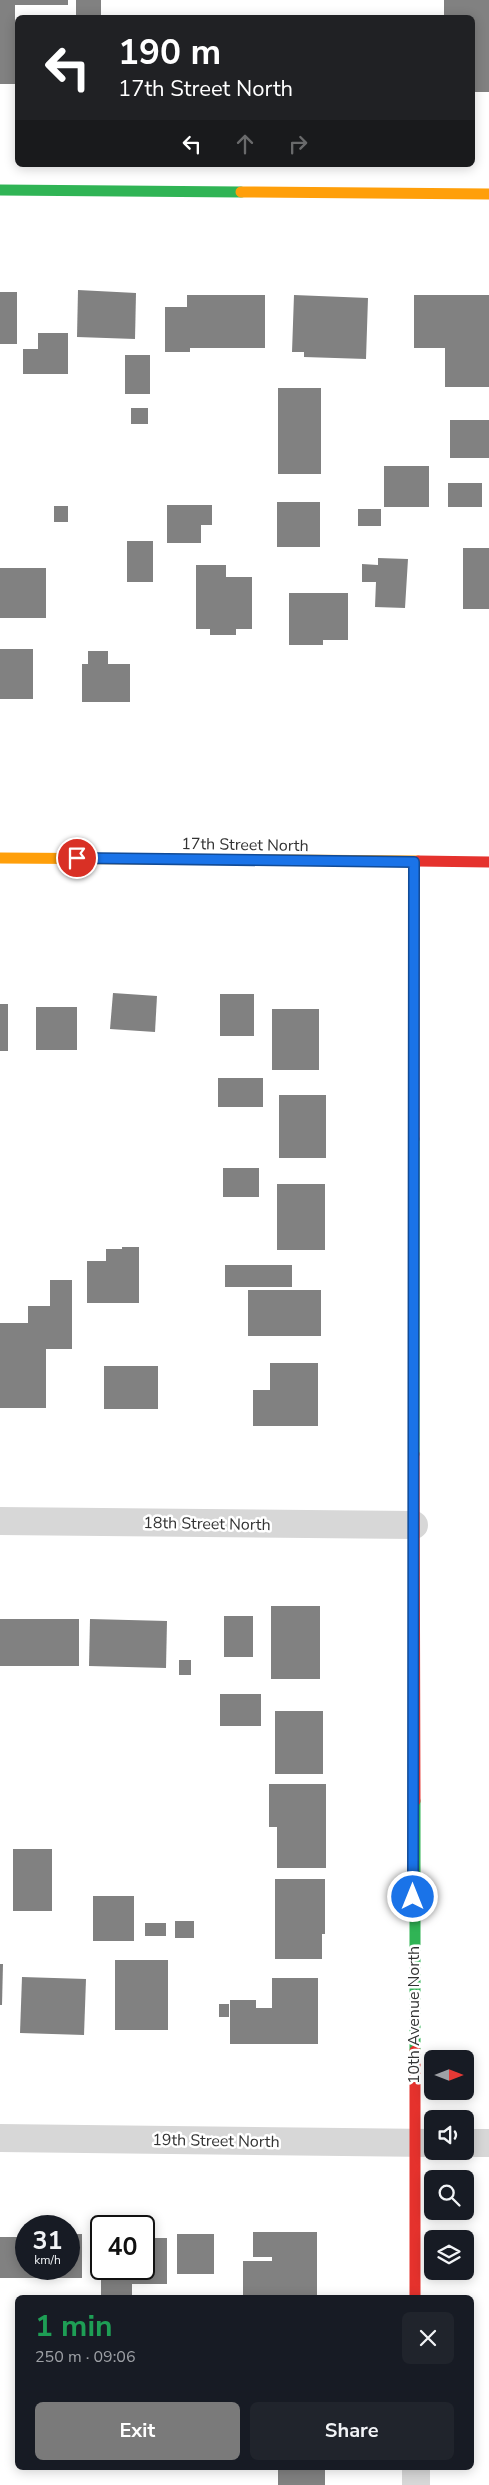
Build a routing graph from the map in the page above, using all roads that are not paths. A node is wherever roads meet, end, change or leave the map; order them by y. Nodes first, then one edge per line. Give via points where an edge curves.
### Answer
1 (0, 190) edge
2 (489, 194) edge
3 (0, 858) edge
4 (414, 862) junction
5 (489, 862) edge
6 (0, 1521) edge
7 (414, 1525) junction
8 (0, 2138) edge
9 (423, 2142) edge
10 (474, 2143) edge
11 (489, 2143) edge
12 (415, 2295) edge
13 (416, 2470) edge
14 (416, 2485) edge

1 - 2 street
3 - 4 street, 17th Street North
4 - 5 street, 17th Street North
4 - 7 street, 10th Avenue North
6 - 7 street, 18th Street North
7 - 9 street, 10th Avenue North
8 - 9 street, 19th Street North
9 - 12 street, 10th Avenue North
10 - 11 street
13 - 14 street

